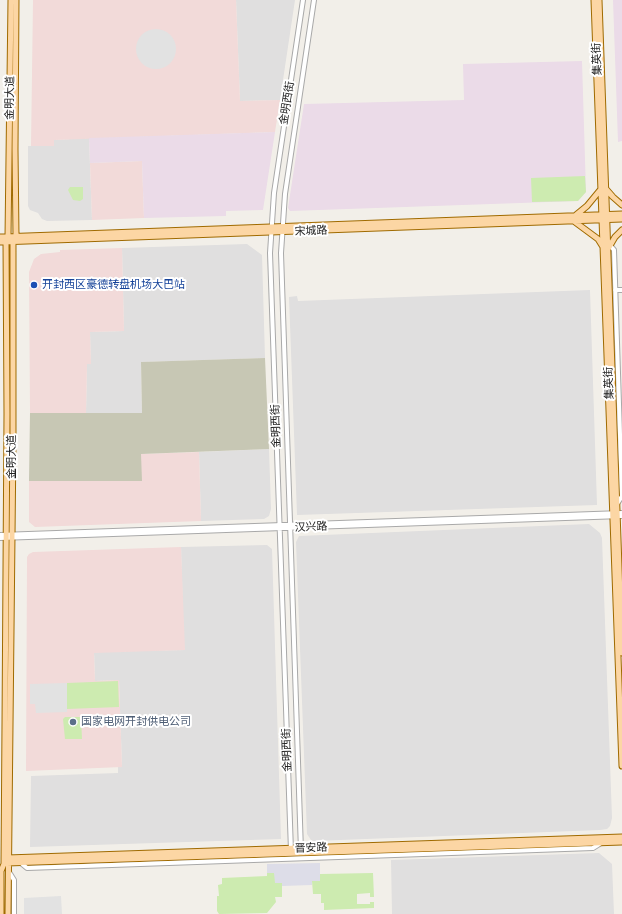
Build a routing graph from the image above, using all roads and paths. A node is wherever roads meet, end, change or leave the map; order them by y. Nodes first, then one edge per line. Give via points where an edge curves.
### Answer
1 (11, 0) edge
2 (16, 0) edge
3 (303, 0) edge
4 (314, 0) edge
5 (594, 0) edge
6 (598, 0) edge
7 (603, 189) junction
8 (622, 205) edge
9 (622, 214) edge
10 (604, 217) junction
11 (574, 218) junction
12 (622, 219) edge
13 (282, 229) junction
14 (271, 230) junction
15 (622, 230) edge
16 (16, 236) junction
17 (0, 237) edge
18 (5, 240) edge
19 (13, 242) junction
20 (607, 246) junction
21 (615, 290) junction
22 (622, 290) edge
23 (617, 505) junction
24 (618, 515) edge
25 (290, 526) junction
26 (279, 527) junction
27 (0, 535) edge
28 (7, 537) edge
29 (622, 653) edge
30 (622, 766) edge
31 (622, 837) edge
32 (622, 842) edge
33 (602, 843) junction
34 (291, 851) junction
35 (301, 851) junction
36 (4, 861) edge
37 (21, 863) junction
38 (8, 870) junction
39 (0, 871) edge
40 (1, 914) edge
41 (8, 914) edge
42 (14, 914) edge

1 - 18 main road, 金明大道
2 - 16 main road, 金明大道
3 - 14 street, 金明西街 via 274,192
4 - 13 street, 金明西街
5 - 7 main road, 集英街
6 - 7 main road, 集英街
7 - 8 main road
7 - 10 main road, 集英街
7 - 11 main road
9 - 10 main road, 宋城路
10 - 11 main road, 宋城路
10 - 12 main road, 宋城路
10 - 20 main road, 集英街
11 - 13 main road, 宋城路
11 - 20 main road
13 - 14 main road, 宋城路
13 - 25 street, 金明西街
14 - 16 main road, 宋城路
14 - 19 main road, 宋城路
14 - 26 street, 金明西街
15 - 20 main road
16 - 18 main road, 宋城路
16 - 19 main road, 金明大道
17 - 18 main road, 宋城路
18 - 19 main road, 宋城路
18 - 28 main road, 金明大道
19 - 28 main road, 金明大道
20 - 21 street via 614,250
20 - 23 main road, 集英街
20 - 24 main road, 集英街
21 - 22 street
21 - 23 street via 622,496
23 - 24 main road, 集英街
24 - 25 street, 汉兴路
24 - 29 main road, 集英街
24 - 30 main road, 集英街
25 - 26 street, 汉兴路
25 - 35 street, 金明西街
26 - 28 street, 汉兴路
26 - 34 street, 金明西街
27 - 28 street, 汉兴路
28 - 36 main road, 金明大道
31 - 35 main road, 晋安路
32 - 33 main road, 晋安路
33 - 35 main road, 晋安路
33 - 37 street via 593,848 35,868 27,868
34 - 35 main road, 晋安路
34 - 36 main road, 晋安路
34 - 37 main road, 晋安路
36 - 37 main road, 晋安路
36 - 38 main road, 金明大道
36 - 39 main road, 金明大道
38 - 41 main road, 金明大道
38 - 42 street via 14,880
39 - 40 main road, 金明大道

